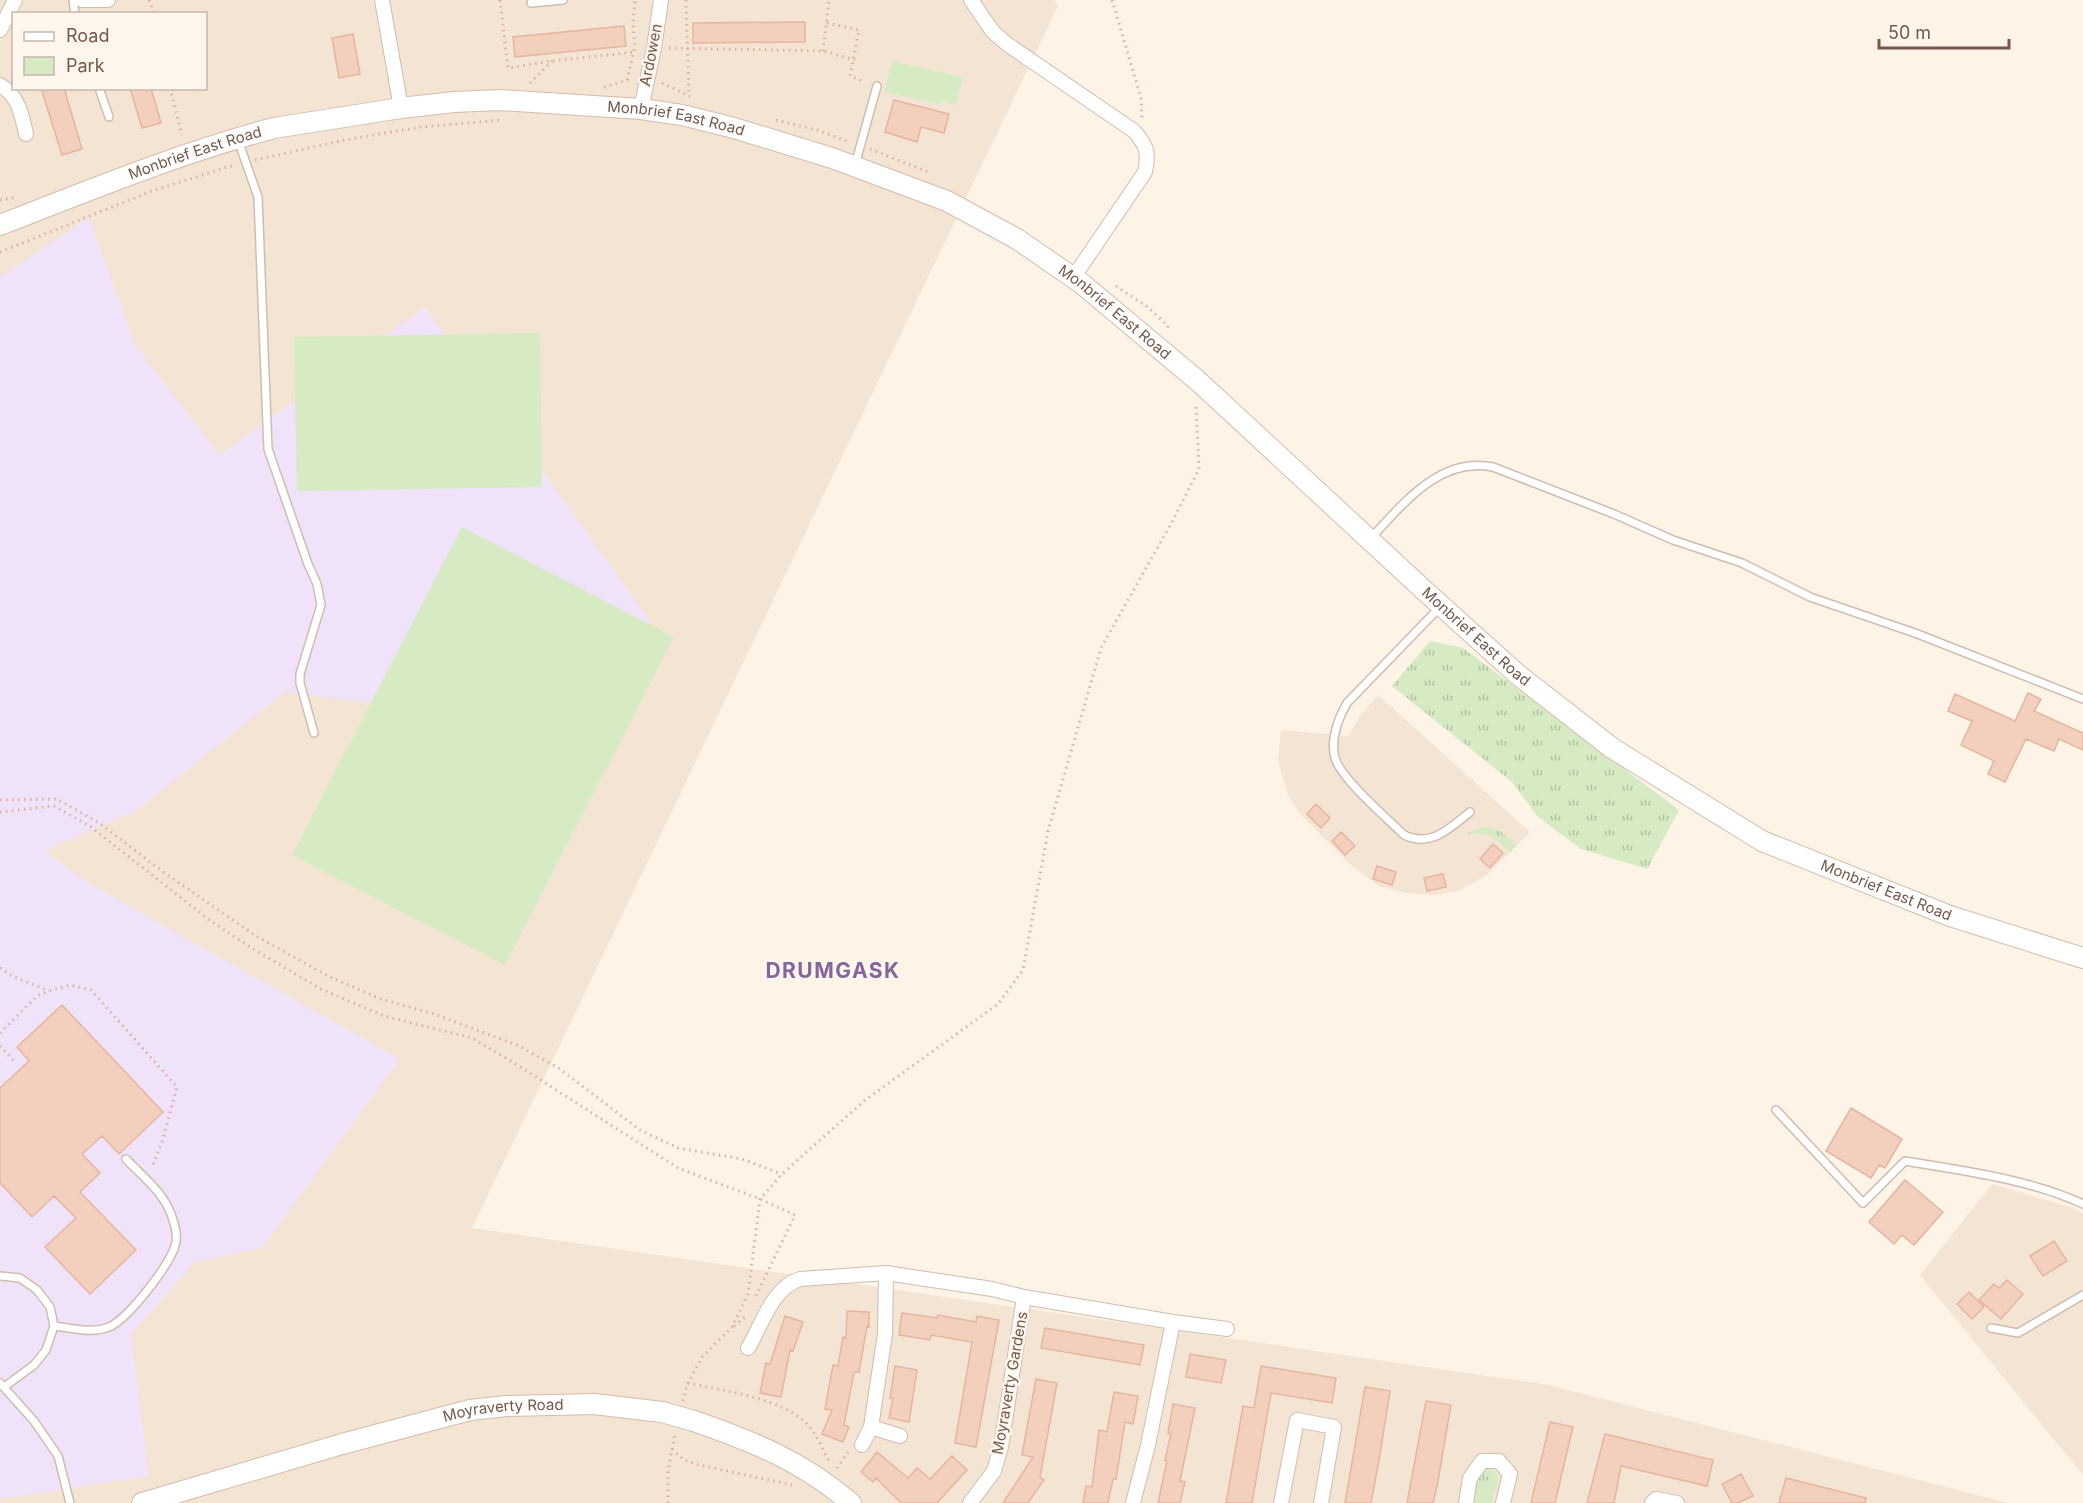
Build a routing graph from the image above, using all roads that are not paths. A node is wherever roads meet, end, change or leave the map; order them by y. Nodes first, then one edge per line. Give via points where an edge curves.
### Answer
1 (15, 0) edge
2 (82, 0) edge
3 (108, 0) edge
4 (381, 0) edge
5 (563, 0) edge
6 (661, 0) edge
7 (971, 0) edge
8 (531, 3) dead end
9 (0, 30) edge
10 (0, 85) edge
11 (877, 86) road end
12 (100, 90) edge
13 (401, 108) junction
14 (641, 109) junction
15 (109, 117) dead end
16 (26, 134) dead end
17 (238, 138) junction
18 (854, 166) junction
19 (0, 225) edge
20 (1073, 278) junction
21 (1369, 540) junction
22 (1442, 605) junction
23 (2083, 699) edge
24 (314, 733) dead end
25 (1470, 812) dead end
26 (2083, 958) edge
27 (1776, 1110) dead end
28 (126, 1159) dead end
29 (2083, 1204) edge
30 (886, 1273) junction
31 (0, 1276) edge
32 (2083, 1295) edge
33 (1024, 1297) junction
34 (1173, 1322) junction
35 (54, 1326) junction
36 (1991, 1328) dead end
37 (1227, 1329) dead end
38 (748, 1348) dead end
39 (2, 1385) edge
40 (871, 1427) junction
41 (900, 1436) dead end
42 (862, 1445) road end
43 (70, 1503) edge
44 (142, 1503) edge
45 (851, 1503) edge
46 (970, 1503) edge
47 (1133, 1503) edge
48 (1281, 1503) edge
49 (1320, 1503) edge
50 (1466, 1503) edge
51 (1503, 1503) edge
52 (1652, 1503) edge
53 (1677, 1503) edge

1 - 9 street
2 - 3 street
4 - 13 street
5 - 8 lane
6 - 14 street, Ardowen
7 - 20 street via 993,32 1134,130 1144,142 1148,157 1144,172
10 - 16 street via 20,108
11 - 18 lane
12 - 15 lane
13 - 14 street, Monbrief East Road via 499,100
13 - 17 street, Monbrief East Road via 274,128
14 - 18 street, Monbrief East Road via 734,128
17 - 19 street, Monbrief East Road via 171,159
17 - 24 lane via 258,197 268,449 321,604 300,674
18 - 20 street, Monbrief East Road via 947,201 1017,239
20 - 21 street, Monbrief East Road via 1198,381
21 - 22 street, Monbrief East Road
21 - 23 lane via 1420,487 1458,468 1480,464 1742,563 1810,597 1915,633
22 - 25 lane via 1347,704 1337,722 1335,758 1345,776 1404,834 1416,840 1433,838
22 - 26 street, Monbrief East Road via 1517,674 1612,748 1762,841 1950,916
27 - 29 lane via 1863,1203 1905,1161 1992,1176
28 - 35 lane via 166,1201 176,1241 169,1259 127,1315 108,1327 86,1330
30 - 33 street
30 - 38 street via 788,1283 778,1292
30 - 40 street via 885,1334
31 - 35 lane via 20,1278 37,1290 50,1307
32 - 36 lane via 2018,1333
33 - 34 street, Moyraverty Gardens
33 - 46 street, Moyraverty Gardens via 1001,1447 994,1471
34 - 37 street, Moyraverty Gardens
34 - 47 street
35 - 39 lane via 46,1350 34,1365
39 - 43 lane via 58,1456
40 - 41 street
40 - 42 street
44 - 45 street, Moyraverty Road, bridge via 470,1410 594,1404 662,1412 776,1452 829,1484
48 - 49 street via 1297,1420 1334,1427
50 - 51 street via 1470,1478 1482,1461 1499,1461 1510,1474
52 - 53 street via 1656,1499

